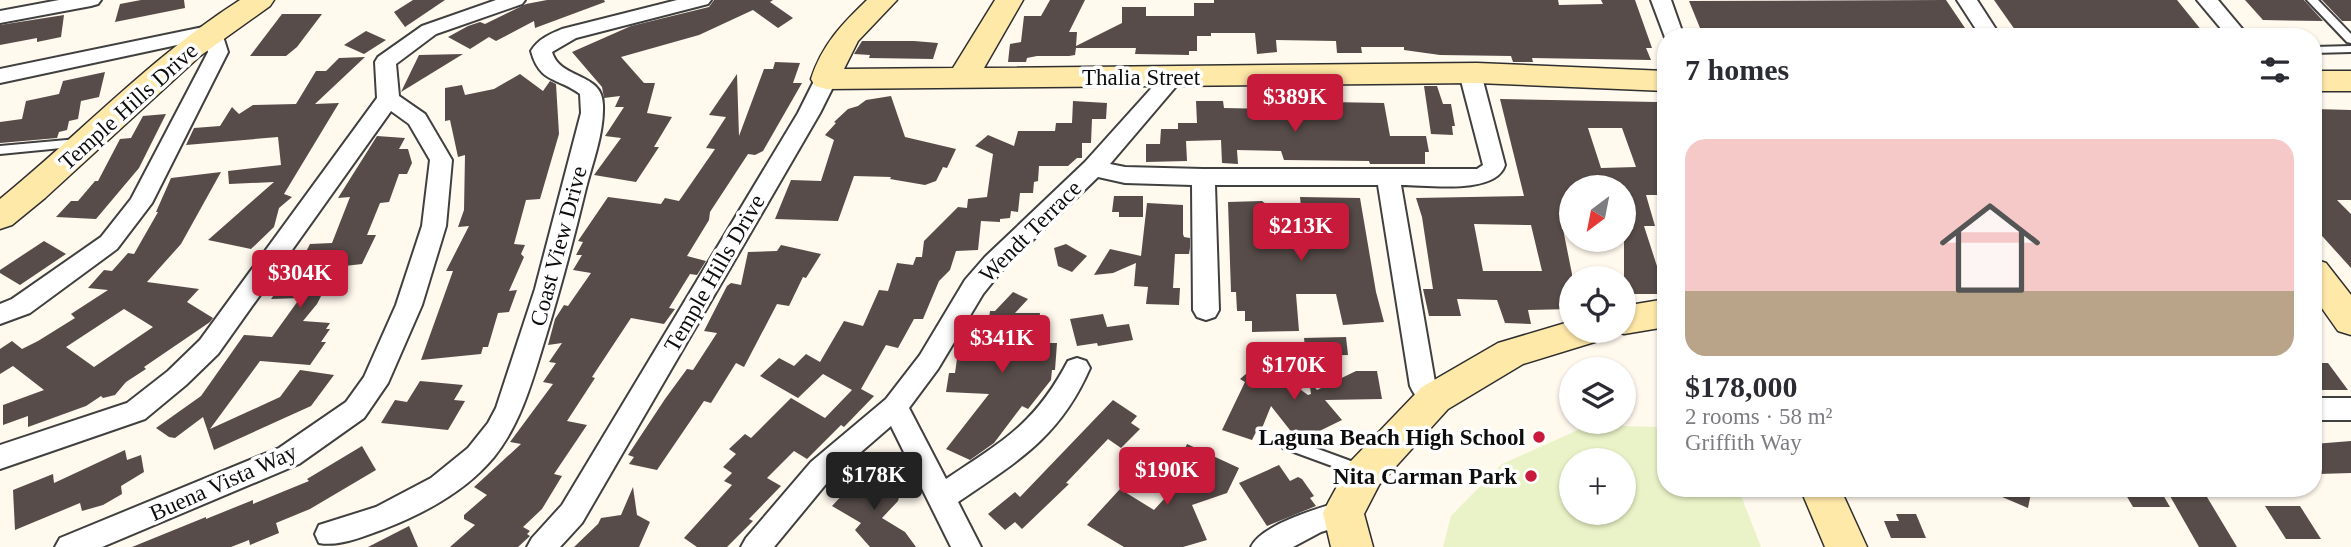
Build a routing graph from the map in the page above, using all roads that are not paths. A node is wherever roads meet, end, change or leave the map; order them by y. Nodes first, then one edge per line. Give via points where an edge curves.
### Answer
1 (91, 0) edge
2 (260, 0) edge
3 (515, 0) edge
4 (701, 0) edge
5 (883, 0) edge
6 (1009, 0) edge
7 (1661, 0) edge
8 (1966, 0) edge
9 (2207, 0) edge
10 (2312, 0) edge
11 (0, 17) edge
12 (1671, 28) edge
13 (1986, 28) edge
14 (2231, 28) edge
15 (213, 31) junction
16 (2351, 40) edge
17 (2351, 49) edge
18 (2322, 50) edge
19 (1471, 73) junction
20 (0, 76) edge
21 (963, 76) junction
22 (1173, 77) junction
23 (826, 79) junction
24 (1657, 81) edge
25 (2322, 81) edge
26 (2351, 81) edge
27 (388, 99) junction
28 (85, 142) junction
29 (0, 150) edge
30 (1093, 168) junction
31 (1203, 177) junction
32 (1388, 178) junction
33 (0, 217) edge
34 (2322, 281) edge
35 (1206, 310) dead end
36 (2347, 310) edge
37 (0, 314) edge
38 (1657, 314) edge
39 (1636, 318) edge
40 (1559, 339) edge
41 (1077, 368) dead end
42 (1434, 398) junction
43 (895, 407) junction
44 (2322, 409) edge
45 (2351, 409) edge
46 (1288, 444) dead end
47 (0, 457) edge
48 (1365, 473) junction
49 (1824, 497) edge
50 (941, 498) junction
51 (1347, 530) edge
52 (329, 534) dead end
53 (70, 547) edge
54 (542, 547) edge
55 (756, 547) edge
56 (966, 547) edge
57 (1266, 547) edge
58 (1846, 547) edge

1 - 11 street
2 - 15 street, Temple Hills Drive
3 - 27 street via 429,30 385,62
4 - 52 street, Coast View Drive via 569,33 541,51 548,69 587,88 592,98 571,206 509,410 473,462 450,481 359,527
5 - 23 street, Temple Hills Drive via 847,33 833,54
6 - 21 street
7 - 12 street
8 - 13 street
9 - 14 street
10 - 16 lane
15 - 20 street
15 - 28 street, Temple Hills Drive via 163,68
15 - 37 street via 218,52 140,203 109,243 21,306
17 - 18 lane
19 - 22 street, Thalia Street
19 - 24 street, Thalia Street
19 - 32 street via 1492,171 1481,177
21 - 22 street, Thalia Street
21 - 23 street, Thalia Street
22 - 30 street, Wendt Terrace
23 - 54 street, Temple Hills Drive via 572,514
25 - 26 street
27 - 47 street via 209,347 177,378 136,411
27 - 53 street, Buena Vista Way via 417,120 441,160 434,226 410,305 374,383 355,410 289,456
28 - 29 lane
28 - 33 street, Temple Hills Drive
30 - 31 street via 1125,175
30 - 43 street, Wendt Terrace via 974,287 929,362
31 - 32 street
31 - 35 street
32 - 42 street via 1423,386
34 - 36 street
38 - 39 street
40 - 42 street via 1511,353
41 - 50 street via 1066,395 1039,428
42 - 48 street
43 - 50 street
43 - 55 street, Wendt Terrace via 821,470
44 - 45 street
46 - 48 lane
48 - 51 street
49 - 58 street
50 - 56 street
51 - 57 street via 1313,522

